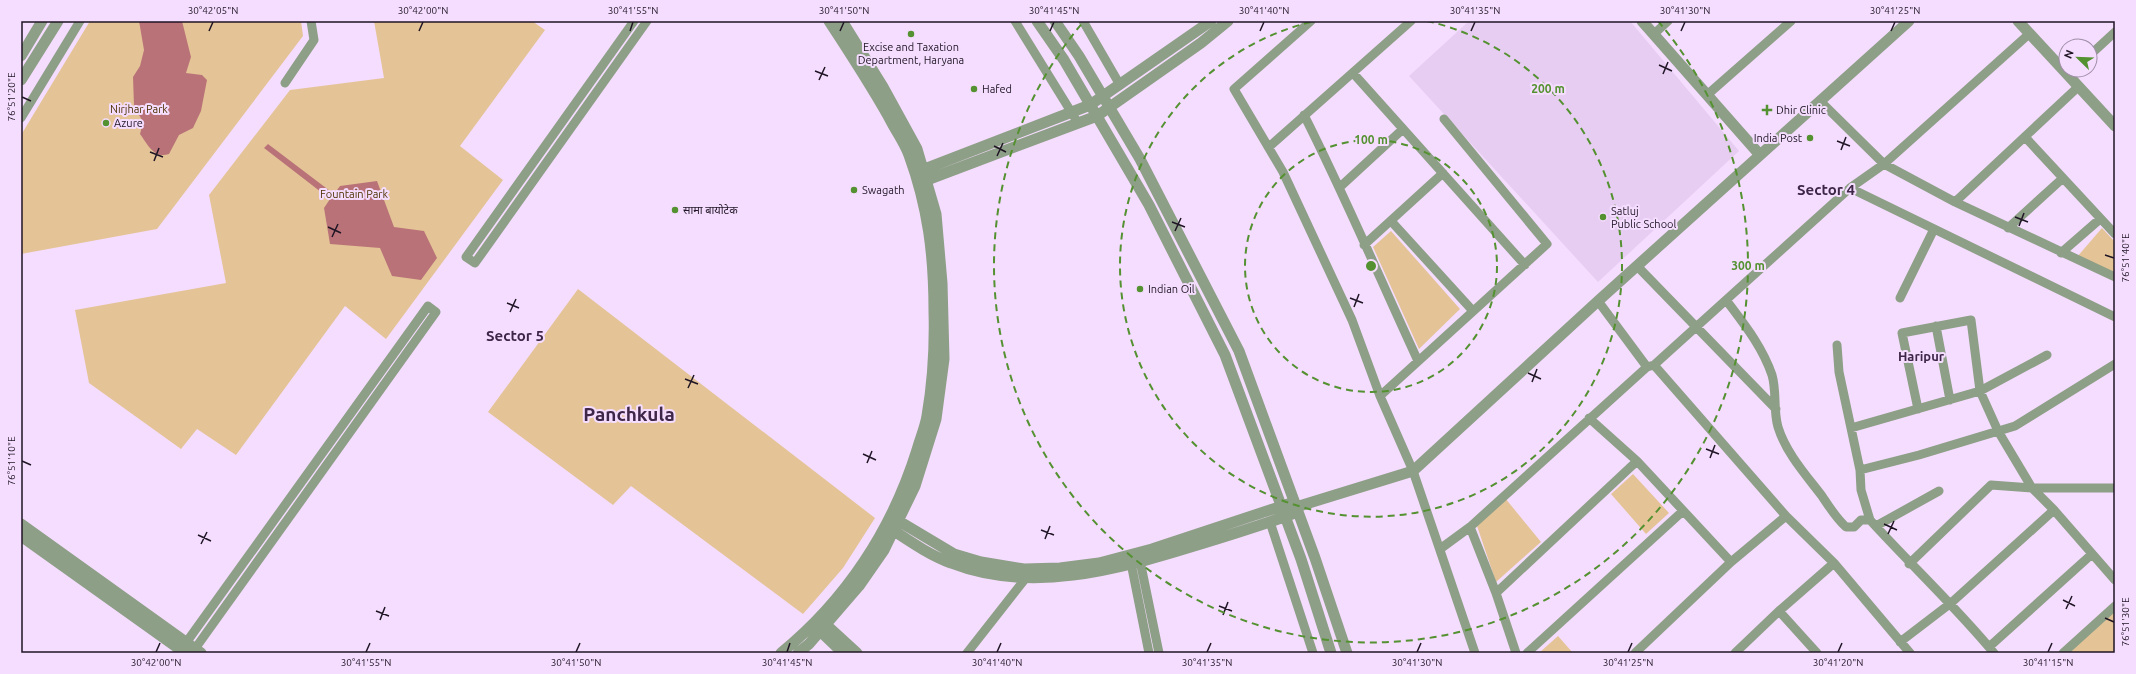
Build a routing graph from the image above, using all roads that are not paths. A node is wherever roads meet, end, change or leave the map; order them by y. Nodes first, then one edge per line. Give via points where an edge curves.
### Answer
1 (42, 21) edge
2 (58, 21) edge
3 (80, 21) edge
4 (311, 21) edge
5 (634, 21) edge
6 (647, 21) edge
7 (829, 21) edge
8 (842, 21) edge
9 (1015, 21) edge
10 (1037, 21) edge
11 (1055, 21) edge
12 (1083, 21) edge
13 (1211, 21) edge
14 (1228, 21) edge
15 (1311, 21) edge
16 (1411, 21) edge
17 (1642, 21) edge
18 (1668, 21) edge
19 (1791, 21) edge
20 (1909, 21) edge
21 (2018, 21) edge
22 (2115, 32) edge
23 (1654, 34) junction
24 (2029, 34) junction
25 (2098, 48) edge
26 (856, 54) junction
27 (21, 56) edge
28 (2058, 61) edge
29 (1353, 73) junction
30 (2074, 78) edge
31 (21, 80) edge
32 (285, 83) dead end
33 (1120, 85) junction
34 (2078, 87) junction
35 (1707, 95) junction
36 (1103, 96) junction
37 (1820, 101) junction
38 (1090, 105) junction
39 (1109, 107) junction
40 (1072, 112) junction
41 (1304, 115) junction
42 (1097, 116) junction
43 (21, 118) edge
44 (1444, 119) dead end
45 (1078, 123) junction
46 (2115, 126) edge
47 (1403, 129) junction
48 (2025, 137) junction
49 (1269, 147) junction
50 (1760, 155) junction
51 (1884, 164) junction
52 (1443, 173) junction
53 (920, 177) junction
54 (2063, 178) junction
55 (1340, 187) junction
56 (1850, 188) junction
57 (1955, 202) junction
58 (2100, 219) junction
59 (1391, 221) junction
60 (2008, 228) junction
61 (1934, 229) junction
62 (2115, 234) edge
63 (1364, 245) junction
64 (2061, 253) junction
65 (1525, 265) junction
66 (1638, 266) junction
67 (2115, 277) edge
68 (1900, 298) dead end
69 (1726, 300) junction
70 (1598, 302) junction
71 (1473, 311) junction
72 (2115, 317) edge
73 (425, 319) dead end
74 (1936, 326) junction
75 (1696, 327) junction
76 (1837, 345) dead end
77 (2047, 355) dead end
78 (1418, 361) junction
79 (2115, 364) edge
80 (1651, 366) junction
81 (1980, 391) junction
82 (1380, 396) junction
83 (1950, 400) junction
84 (1776, 408) junction
85 (1918, 409) junction
86 (1589, 418) junction
87 (1850, 428) junction
88 (1998, 431) junction
89 (1637, 461) junction
90 (1860, 470) junction
91 (1413, 471) junction
92 (2032, 488) junction
93 (2112, 488) edge
94 (1939, 491) dead end
95 (2115, 495) edge
96 (1281, 506) junction
97 (1296, 507) junction
98 (2054, 510) junction
99 (1683, 511) junction
100 (1786, 516) junction
101 (1285, 517) junction
102 (1270, 522) junction
103 (892, 523) junction
104 (1873, 523) junction
105 (21, 524) edge
106 (1470, 527) junction
107 (21, 536) edge
108 (1440, 549) junction
109 (2092, 554) junction
110 (1135, 558) junction
111 (1731, 562) junction
112 (1834, 564) junction
113 (1910, 564) junction
114 (1034, 569) junction
115 (1024, 578) junction
116 (2115, 580) edge
117 (1496, 593) junction
118 (1951, 604) junction
119 (2115, 606) edge
120 (1779, 611) junction
121 (819, 625) junction
122 (1900, 642) junction
123 (190, 650) edge
124 (1991, 650) edge
125 (781, 653) edge
126 (798, 653) edge
127 (843, 653) edge
128 (857, 653) edge
129 (967, 653) edge
130 (1150, 653) edge
131 (1159, 653) edge
132 (1313, 653) edge
133 (1331, 653) edge
134 (1347, 653) edge
135 (1475, 653) edge
136 (1516, 653) edge
137 (1527, 653) edge
138 (1636, 653) edge
139 (1735, 653) edge
140 (1817, 653) edge
141 (1910, 653) edge
142 (2063, 653) edge

1 - 27 street
2 - 31 street
3 - 43 street
4 - 32 street via 314,40
5 - 6 street via 466,256 475,263
7 - 26 street
8 - 26 street
9 - 40 street
10 - 38 street
11 - 36 street
12 - 33 street
13 - 33 street
14 - 39 street via 1201,43
15 - 49 street via 1234,89
16 - 29 street
17 - 23 street
18 - 23 street
19 - 35 street
20 - 37 street
21 - 24 street
22 - 25 street
23 - 35 street
24 - 28 street
24 - 51 street
26 - 53 street
29 - 41 street
29 - 47 street
30 - 34 street
33 - 36 street
34 - 46 street
34 - 48 street
35 - 50 street
36 - 38 street
36 - 39 street
37 - 50 street
37 - 51 street
38 - 40 street
38 - 42 street
39 - 42 street
39 - 97 street via 1140,158 1239,351
40 - 45 street
40 - 53 street
41 - 49 street
41 - 55 street
42 - 45 street
42 - 96 street via 1149,205 1225,355
44 - 65 street via 1546,244
45 - 53 street
47 - 52 street
47 - 55 street
48 - 54 street
48 - 57 street
49 - 82 street via 1352,320
50 - 66 street
51 - 56 street
51 - 57 street
52 - 59 street
52 - 65 street
53 - 103 street via 928,217 934,282 935,359 927,418
54 - 58 street
54 - 60 street
55 - 63 street
56 - 61 street
56 - 69 street
57 - 60 street
58 - 62 street
58 - 64 street
59 - 63 street
59 - 71 street
60 - 64 street
61 - 68 street
61 - 72 street
63 - 78 street
64 - 67 street
65 - 71 street
66 - 70 street
66 - 75 street
69 - 75 street
69 - 84 street via 1758,342 1772,376
70 - 80 street
70 - 91 street
71 - 78 street
73 - 123 street
74 - 81 street via 1971,320
74 - 83 street
74 - 85 street via 1902,333
75 - 80 street
75 - 84 street
76 - 87 street via 1839,372
77 - 81 street
78 - 82 street
79 - 88 street via 2015,426
80 - 86 street
80 - 100 street
81 - 83 street
81 - 88 street
82 - 91 street
83 - 85 street
84 - 104 street via 1778,427 1789,450 1834,516 1846,527 1854,527 1861,520
85 - 87 street
86 - 89 street
86 - 106 street
87 - 90 street
88 - 90 street via 1919,456
88 - 92 street
89 - 99 street
89 - 117 street
90 - 104 street via 1861,490
91 - 97 street
91 - 108 street
92 - 93 street
92 - 98 street
92 - 113 street via 1991,485
93 - 95 street
94 - 104 street
96 - 97 street
96 - 101 street
96 - 110 street
97 - 101 street
97 - 134 street
98 - 109 street
98 - 118 street
99 - 111 street
99 - 137 street
100 - 111 street
100 - 112 street
101 - 102 street
101 - 133 street
102 - 110 street
102 - 132 street
103 - 114 street via 954,554 980,562
103 - 115 street via 950,563 979,572
103 - 121 street via 884,550 859,586
104 - 113 street
105 - 123 street
106 - 108 street
106 - 117 street
107 - 123 street
108 - 135 street
109 - 116 street
109 - 124 street
110 - 114 street
110 - 115 street via 1100,571 1062,577
110 - 130 street
110 - 131 street
111 - 138 street
112 - 120 street
112 - 122 street
113 - 118 street
114 - 115 street
115 - 129 street
117 - 136 street
118 - 122 street
118 - 124 street
119 - 142 street
120 - 139 street
120 - 140 street
121 - 125 street
121 - 126 street via 809,644
121 - 127 street
121 - 128 street
122 - 141 street

